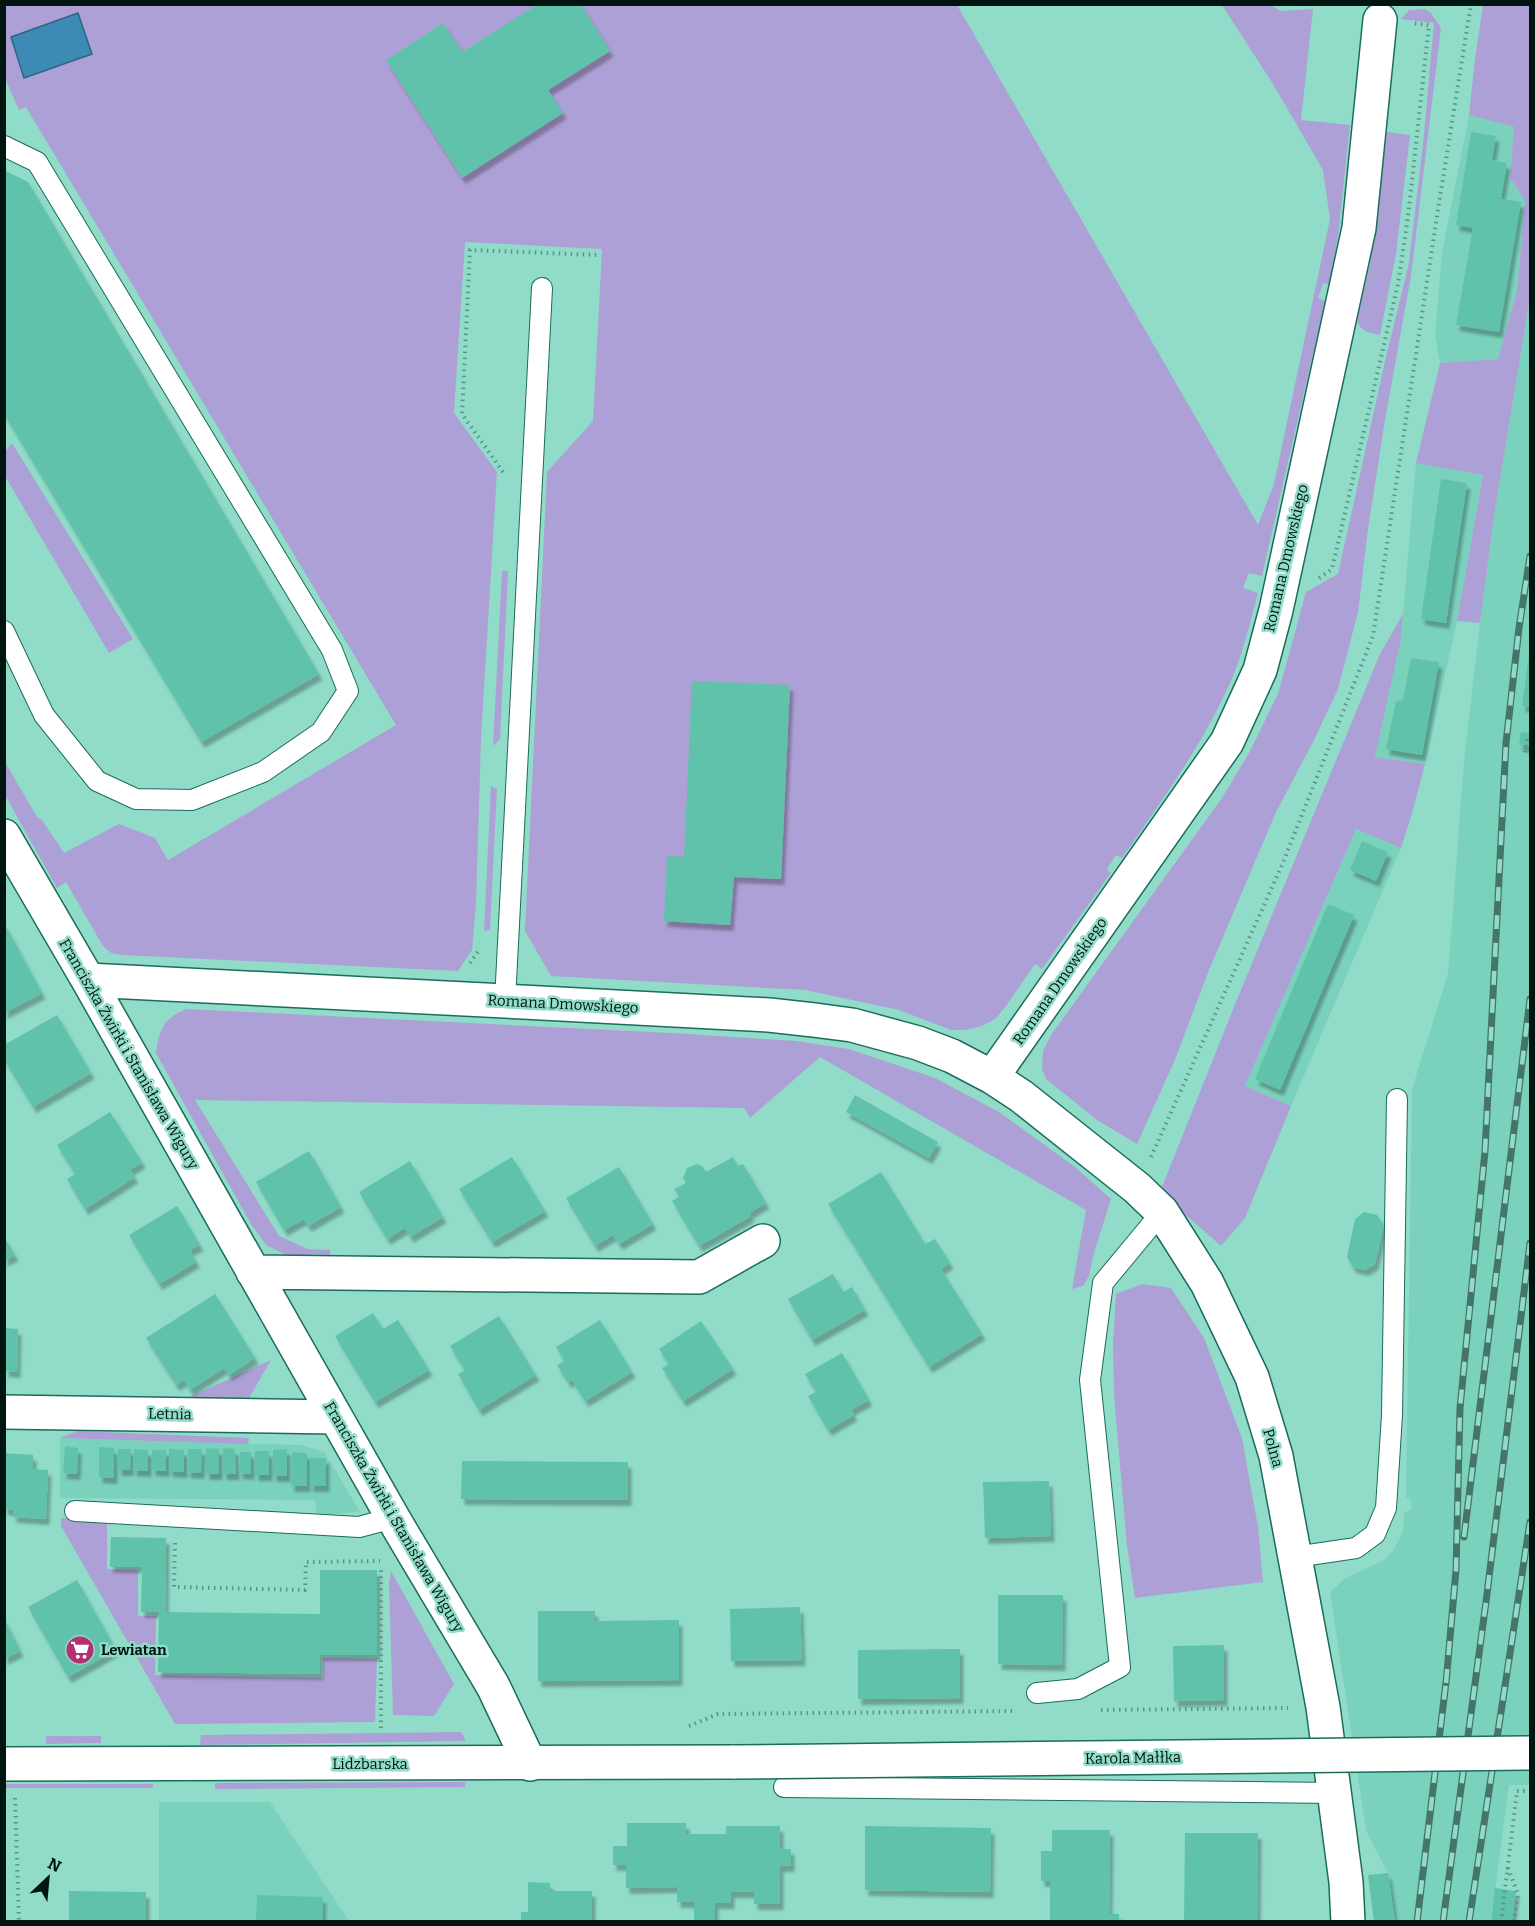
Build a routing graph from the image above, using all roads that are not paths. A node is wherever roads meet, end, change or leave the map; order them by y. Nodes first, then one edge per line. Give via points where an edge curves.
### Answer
1 (1380, 20) dead end
2 (4, 146) edge
3 (542, 288) dead end
4 (6, 636) edge
5 (4, 836) edge
6 (16, 881) edge
7 (88, 980) junction
8 (505, 1001) junction
9 (992, 1077) junction
10 (1397, 1099) dead end
11 (1162, 1212) junction
12 (763, 1241) dead end
13 (253, 1272) junction
14 (4, 1412) edge
15 (335, 1417) junction
16 (75, 1511) dead end
17 (393, 1518) junction
18 (1295, 1557) junction
19 (1037, 1693) dead end
20 (1530, 1753) edge
21 (735, 1762) joint
22 (4, 1764) edge
23 (530, 1764) junction
24 (784, 1787) dead end
25 (1336, 1793) junction
26 (1348, 1922) edge

1 - 9 street, Romana Dmowskiego via 1359,228 1260,670 1227,742
2 - 4 lane via 37,162 332,650 348,691 321,732 263,771 192,800 136,799 97,781 44,716
3 - 8 lane
5 - 6 street, Franciszka Żwirki i Stanisława Wigury
6 - 7 street, Franciszka Żwirki i Stanisława Wigury
7 - 8 street, Romana Dmowskiego
7 - 13 street, Franciszka Żwirki i Stanisława Wigury
8 - 9 street, Romana Dmowskiego via 769,1015 852,1025 918,1043
9 - 11 street, Polna via 1137,1188
10 - 18 lane via 1392,1415 1386,1508 1375,1534 1356,1548
11 - 18 street, Polna via 1207,1282 1252,1377 1276,1456
11 - 19 lane via 1104,1283 1090,1380 1120,1667 1078,1689
12 - 13 street via 699,1277
13 - 15 street, Franciszka Żwirki i Stanisława Wigury
14 - 15 street, Letnia
15 - 17 street, Franciszka Żwirki i Stanisława Wigury
16 - 17 lane via 359,1527
17 - 23 street, Franciszka Żwirki i Stanisława Wigury via 493,1686
18 - 25 street, Polna
20 - 21 street, Karola Małłka, bridge
21 - 23 street, Lidzbarska
22 - 23 street, Lidzbarska
24 - 25 lane
25 - 26 street, Polna

